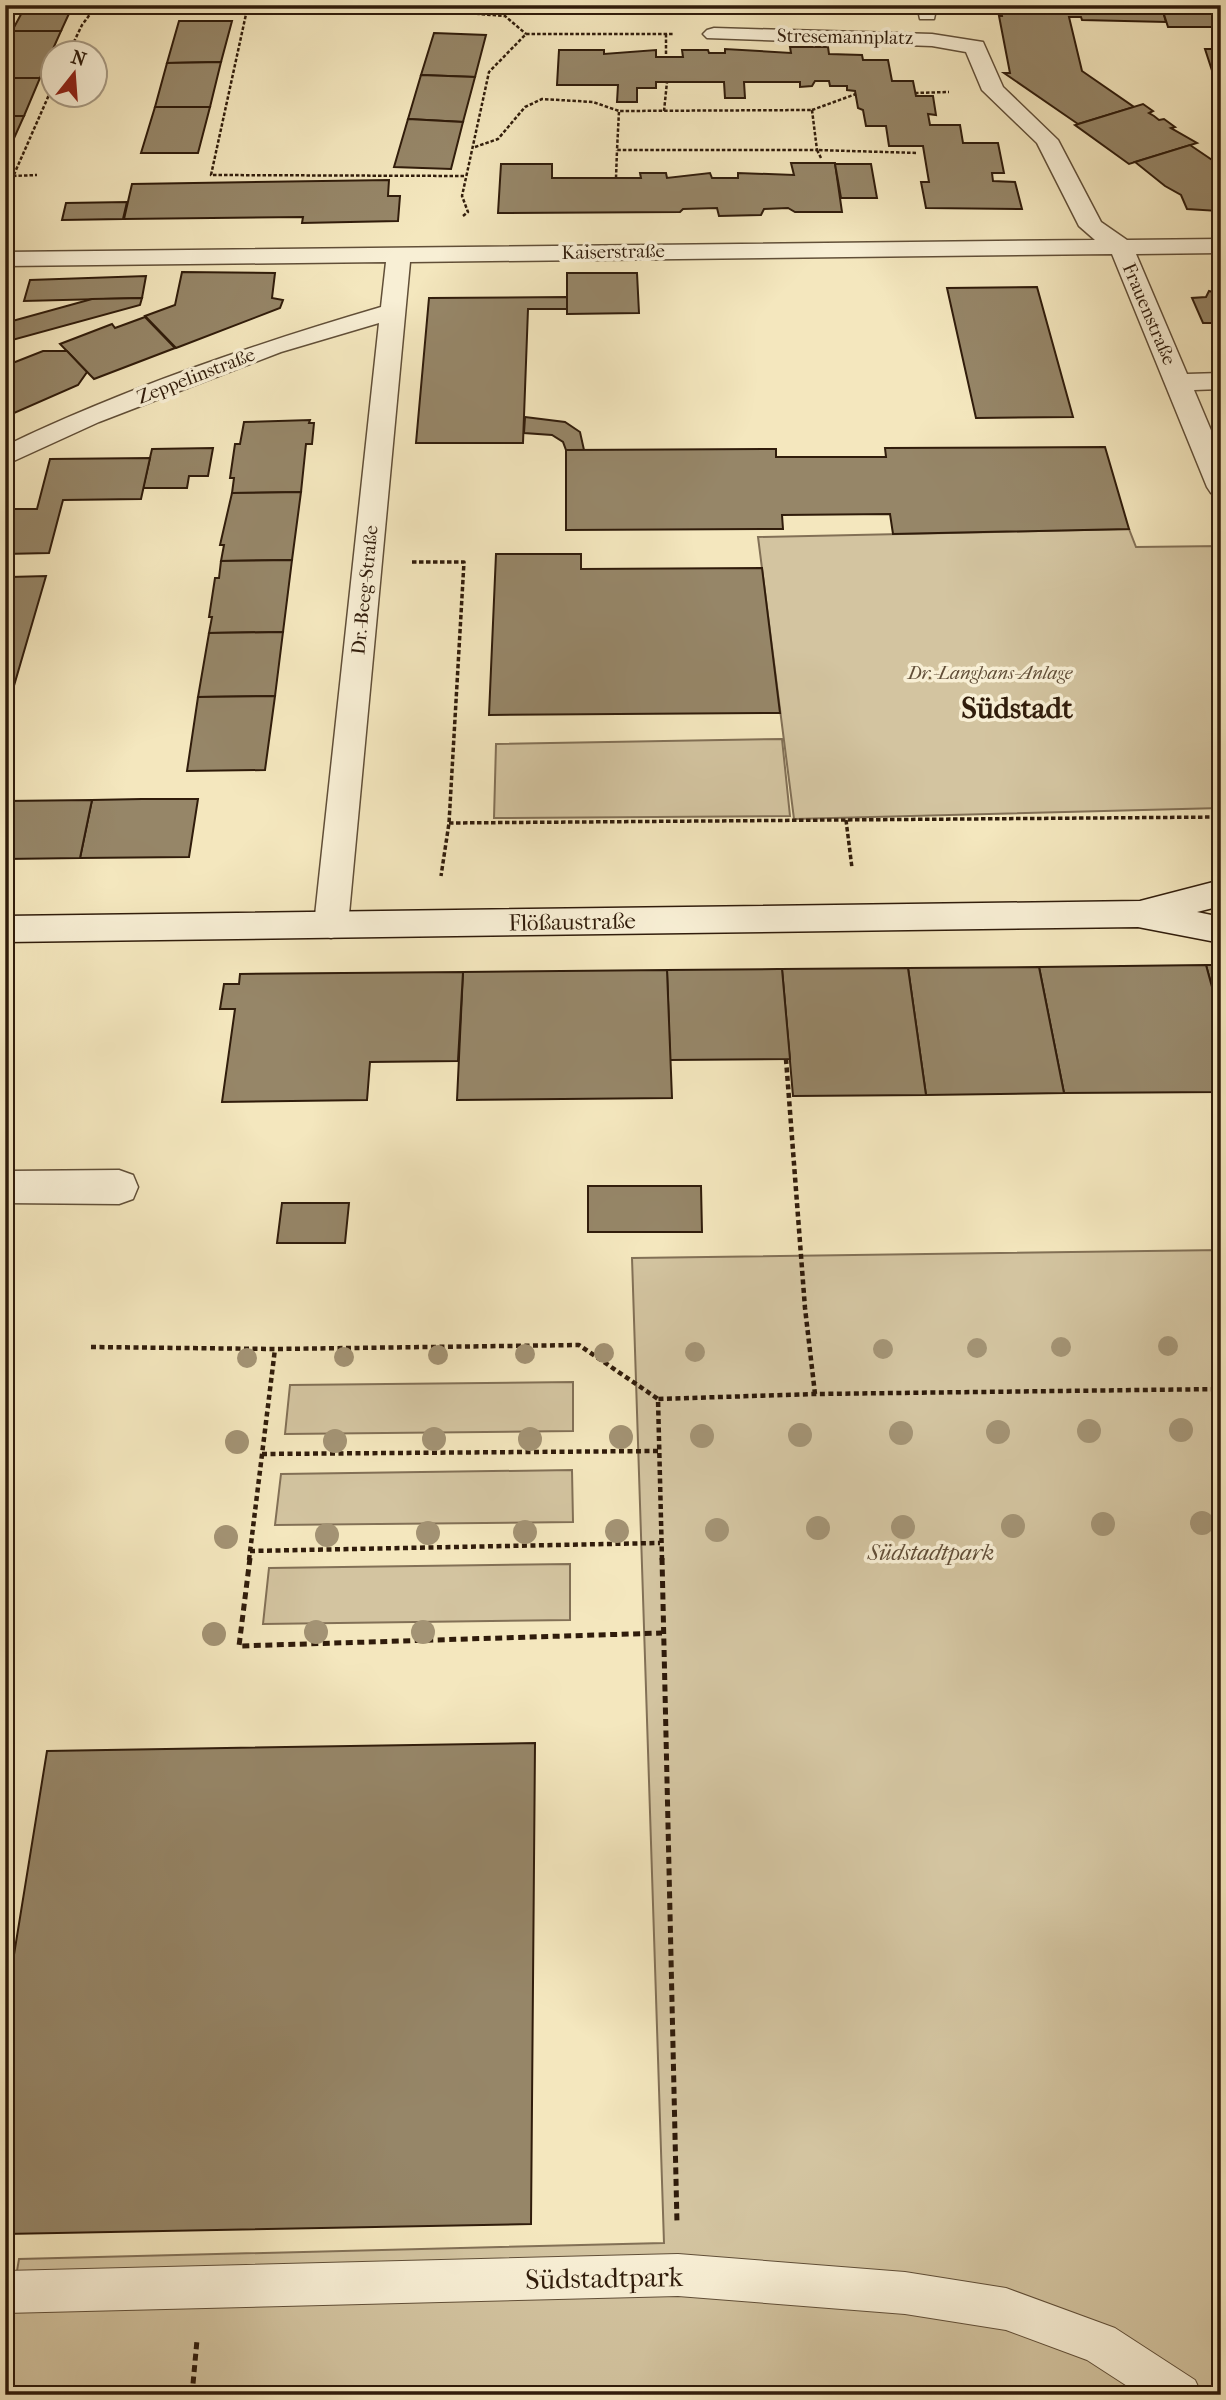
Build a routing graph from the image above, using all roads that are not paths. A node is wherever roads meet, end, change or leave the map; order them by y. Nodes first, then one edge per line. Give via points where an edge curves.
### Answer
1 (714, 34) road end
2 (975, 47) joint
3 (1221, 246) edge
4 (1121, 247) junction
5 (399, 254) junction
6 (5, 259) edge
7 (394, 311) junction
8 (1221, 381) edge
9 (1178, 382) junction
10 (5, 457) edge
11 (1221, 487) edge
12 (1221, 893) edge
13 (1138, 914) junction
14 (331, 926) junction
15 (5, 929) edge
16 (1221, 930) edge
17 (118, 1187) dead end
18 (7, 1196) edge
19 (5, 2292) edge
20 (1180, 2395) edge

1 - 2 street, Stresemannplatz via 932,40
2 - 4 street, Frauenstraße via 993,90 1047,140 1091,226
3 - 4 street, Kaiserstraße
4 - 5 street, Kaiserstraße
4 - 9 street, Frauenstraße
5 - 6 street, Kaiserstraße
5 - 7 street, Dr.-Beeg-Straße
7 - 10 street, Zeppelinstraße via 272,347 168,386 90,416
7 - 14 street, Dr.-Beeg-Straße
8 - 9 street, Frauenstraße
9 - 11 street, Frauenstraße
12 - 13 street, Flößaustraße
13 - 14 street, Flößaustraße
13 - 16 street, Flößaustraße
14 - 15 street, Flößaustraße
17 - 18 street
19 - 20 lane, Südstadtpark via 678,2275 905,2293 1006,2309 1100,2343

